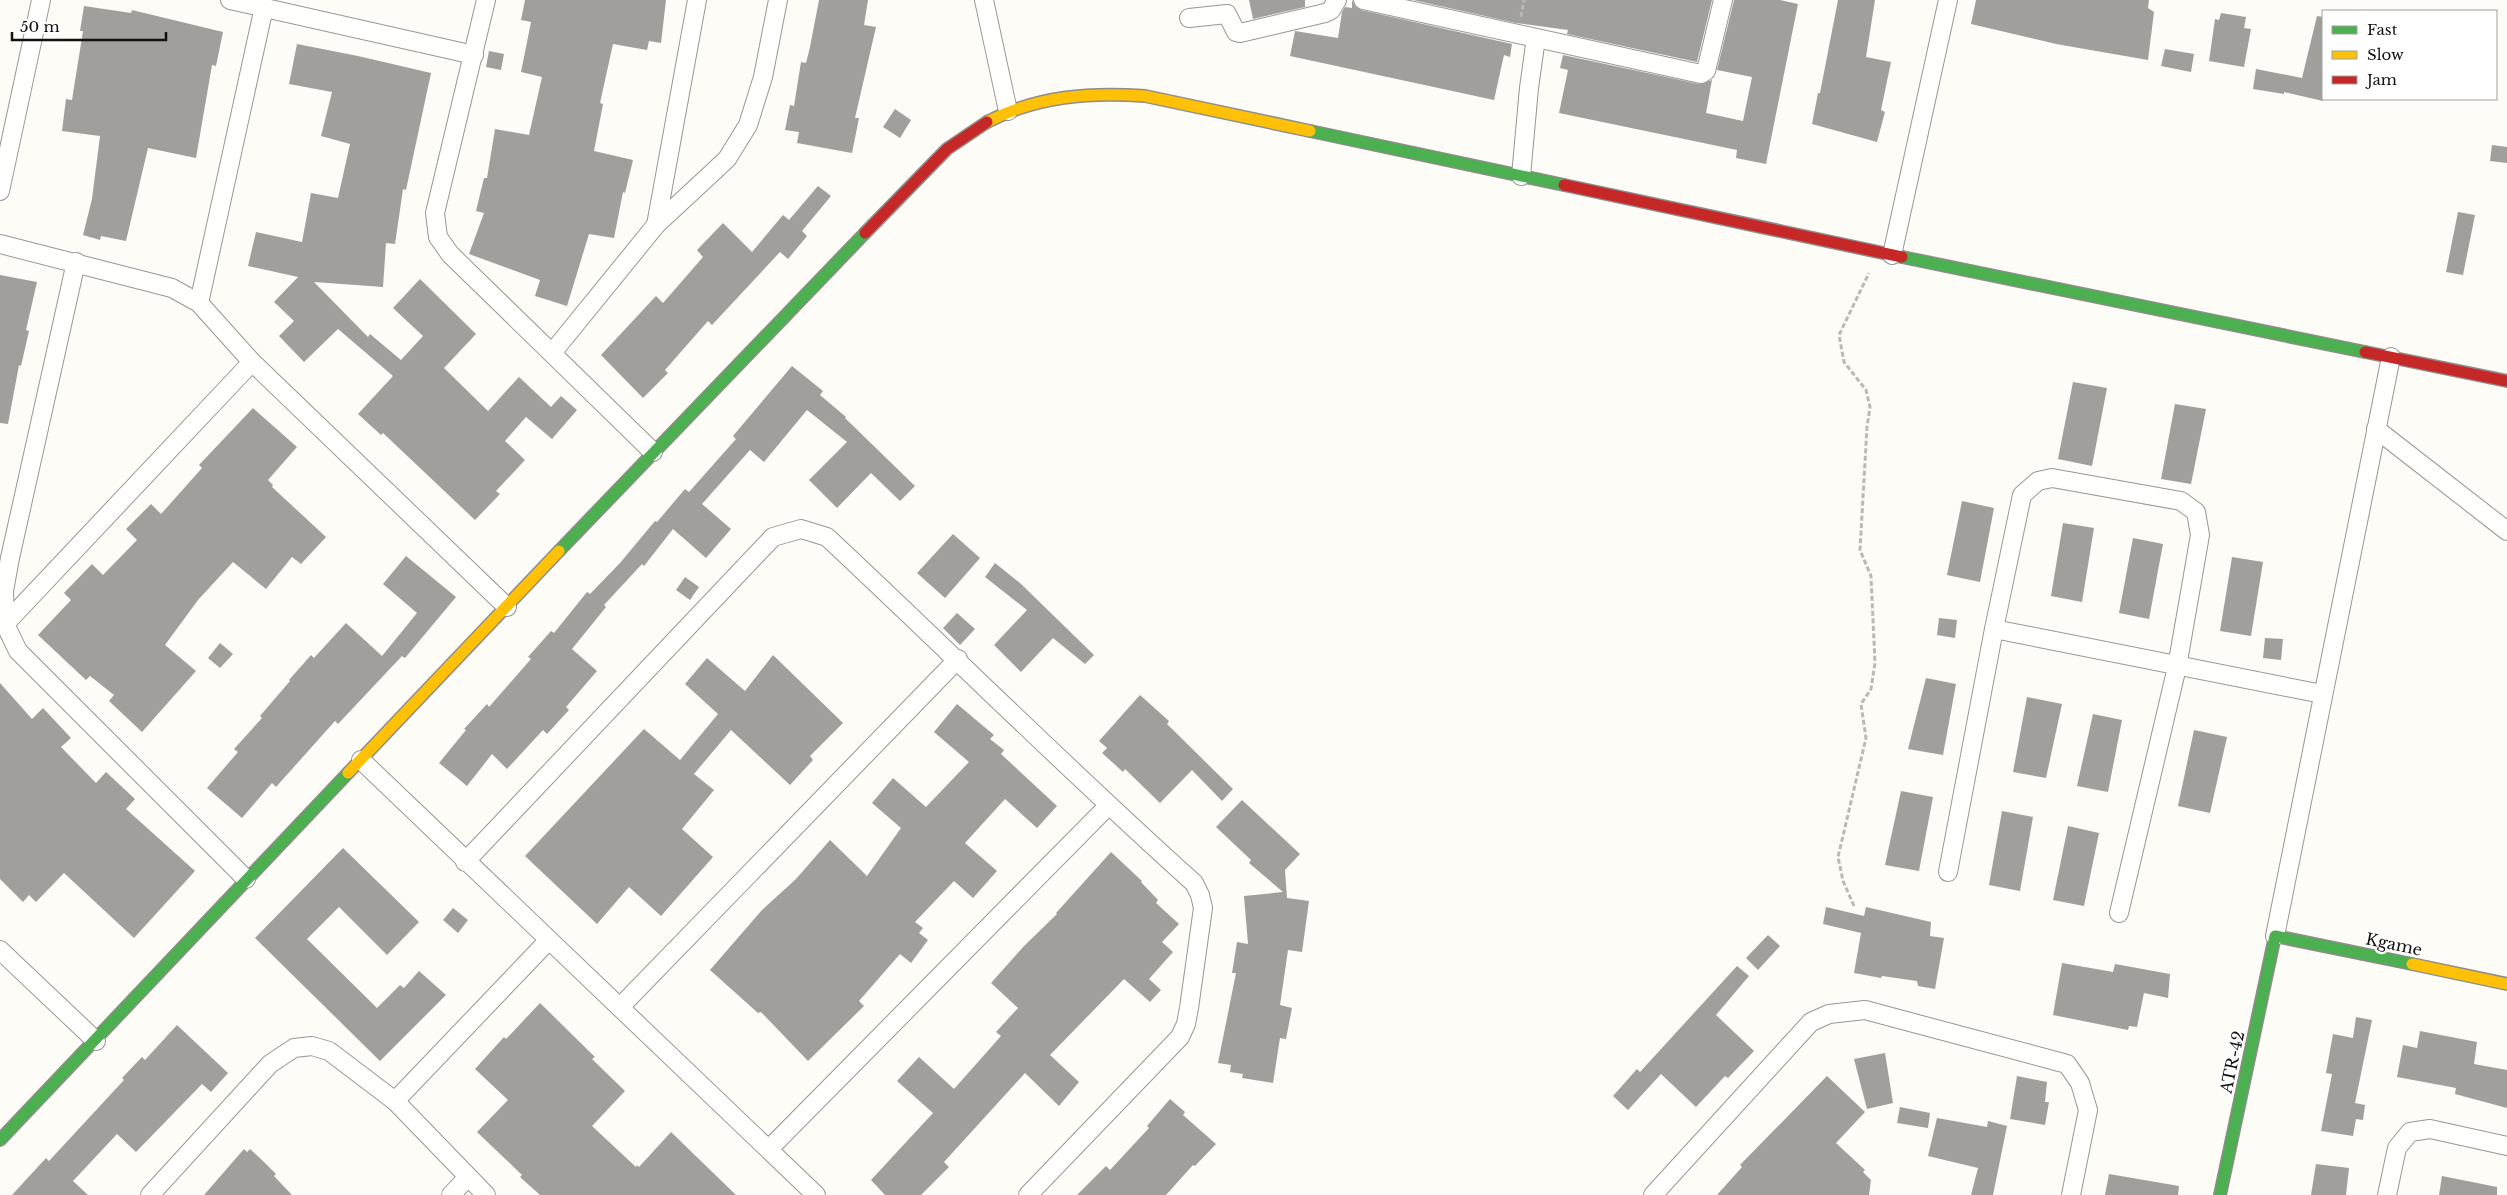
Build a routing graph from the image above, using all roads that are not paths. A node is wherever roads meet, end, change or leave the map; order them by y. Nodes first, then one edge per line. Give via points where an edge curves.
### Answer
1 (41, 0) edge
2 (230, 0) edge
3 (486, 0) edge
4 (697, 0) edge
5 (778, 0) edge
6 (984, 0) edge
7 (1337, 0) edge
8 (1363, 0) edge
9 (1723, 0) edge
10 (1948, 0) edge
11 (264, 7) junction
12 (1189, 18) dead end
13 (1536, 38) junction
14 (474, 55) junction
15 (1008, 111) junction
16 (1521, 176) junction
17 (0, 191) edge
18 (656, 225) junction
19 (0, 244) edge
20 (1886, 254) junction
21 (76, 262) junction
22 (198, 304) junction
23 (552, 353) junction
24 (2391, 357) junction
25 (252, 362) junction
26 (2507, 381) edge
27 (2376, 429) junction
28 (653, 452) junction
29 (2507, 531) edge
30 (506, 608) junction
31 (5, 624) junction
32 (1994, 629) junction
33 (958, 659) junction
34 (2177, 666) junction
35 (2322, 694) junction
36 (361, 760) junction
37 (1108, 806) junction
38 (465, 862) junction
39 (1948, 872) dead end
40 (246, 879) junction
41 (2118, 913) dead end
42 (2275, 936) junction
43 (548, 940) junction
44 (0, 950) edge
45 (2507, 984) edge
46 (620, 1007) junction
47 (96, 1040) junction
48 (395, 1100) junction
49 (0, 1140) edge
50 (2507, 1146) edge
51 (769, 1150) junction
52 (468, 1178) junction
53 (150, 1195) edge
54 (450, 1195) edge
55 (486, 1195) edge
56 (816, 1195) edge
57 (1028, 1195) edge
58 (1653, 1195) edge
59 (2071, 1195) edge
60 (2220, 1195) edge
61 (2387, 1195) edge

1 - 17 street
2 - 11 street
3 - 14 street
4 - 18 street
5 - 18 street via 763,77 748,125 727,159
6 - 15 street
7 - 12 street via 1325,13 1240,33 1236,32 1227,14
8 - 13 street
9 - 13 street via 1704,73
10 - 20 street
11 - 14 street
11 - 22 street
13 - 16 street
14 - 23 street via 435,213 438,237 450,254
15 - 16 street via 1055,98 1115,93 1145,96
15 - 28 street via 981,124 947,149
16 - 20 street
18 - 23 street
19 - 21 street
20 - 24 street
21 - 22 street via 172,288
21 - 31 street via 10,558 4,591
22 - 25 street
23 - 28 street
24 - 26 street
24 - 27 street
25 - 30 street
25 - 31 street
27 - 29 street
27 - 35 street
28 - 30 street
30 - 36 street
31 - 40 street via 18,651
32 - 34 street
32 - 34 street via 2022,495 2038,481 2052,478 2181,501 2196,512 2200,535
32 - 39 street
33 - 37 street
33 - 38 street via 828,537 801,529 773,537
33 - 46 street
34 - 35 street
34 - 41 street
35 - 42 street
36 - 38 street
36 - 40 street
37 - 51 street
37 - 57 street via 1194,883 1200,895 1203,908 1186,1024 1180,1037
38 - 43 street
40 - 47 street
42 - 45 street, Kgame
42 - 60 street, ATR-42
43 - 46 street
43 - 48 street
44 - 47 street
46 - 51 street
47 - 49 street
48 - 52 street
48 - 53 street via 329,1051 312,1046 294,1048 270,1064
50 - 61 street via 2430,1129 2410,1132 2397,1148
51 - 56 street
52 - 54 street
52 - 55 street
58 - 59 street via 1811,1022 1829,1014 1865,1010 2067,1064 2080,1083 2088,1110

